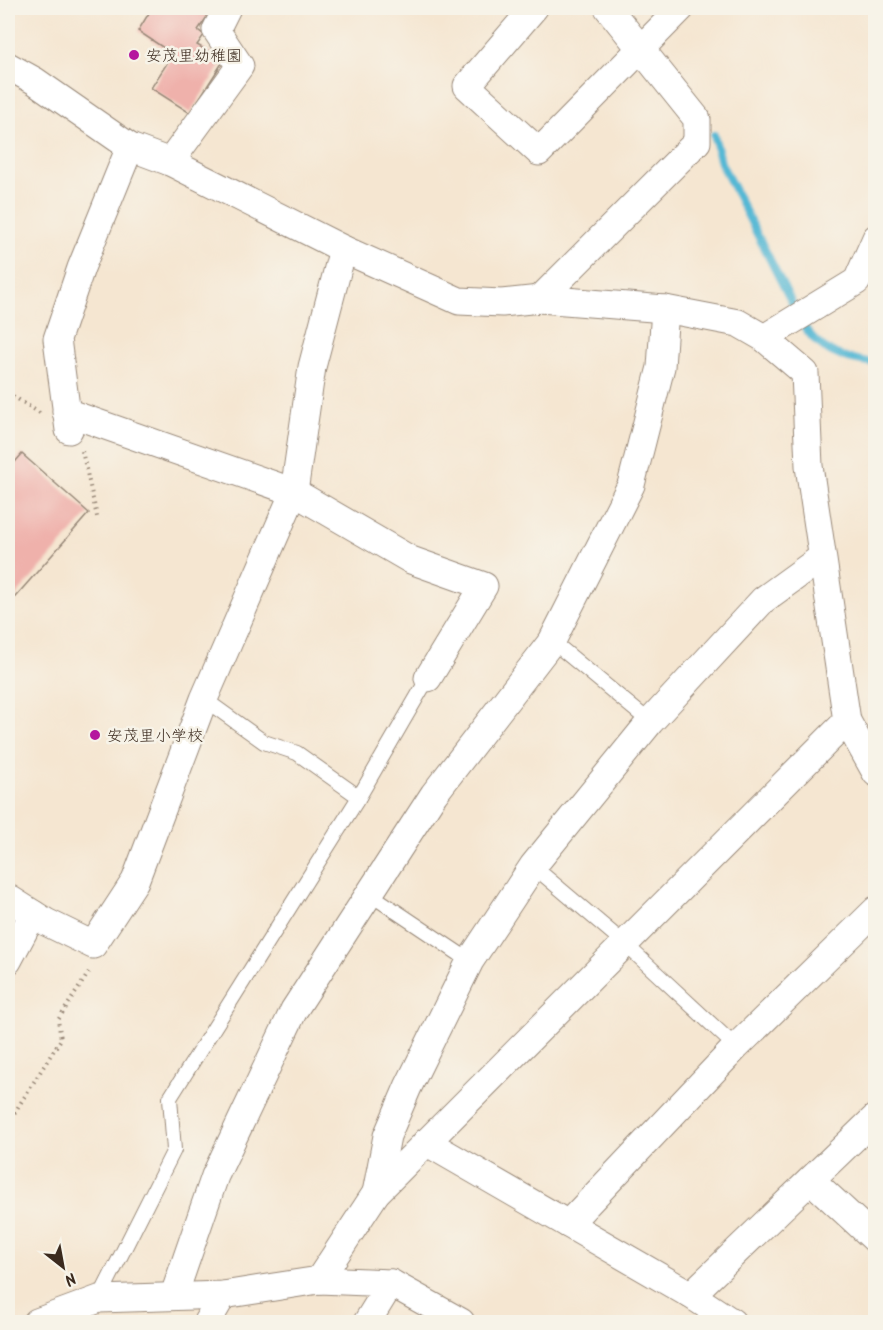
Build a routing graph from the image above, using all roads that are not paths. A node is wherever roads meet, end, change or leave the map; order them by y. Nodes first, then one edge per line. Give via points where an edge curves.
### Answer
1 (227, 8) edge
2 (534, 8) edge
3 (608, 8) edge
4 (681, 8) edge
5 (641, 46) junction
6 (8, 66) edge
7 (130, 147) junction
8 (170, 162) junction
9 (876, 238) edge
10 (343, 249) junction
11 (540, 299) junction
12 (665, 309) junction
13 (764, 338) junction
14 (294, 492) junction
15 (821, 558) junction
16 (552, 641) junction
17 (428, 678) joint
18 (204, 699) junction
19 (847, 721) junction
20 (650, 722) junction
21 (876, 773) edge
22 (358, 796) junction
23 (533, 866) junction
24 (370, 894) junction
25 (8, 898) edge
26 (876, 910) edge
27 (33, 914) junction
28 (624, 943) junction
29 (8, 961) edge
30 (470, 962) junction
31 (736, 1047) junction
32 (876, 1117) edge
33 (426, 1142) junction
34 (811, 1180) junction
35 (376, 1192) junction
36 (568, 1224) junction
37 (876, 1240) edge
38 (319, 1280) junction
39 (391, 1284) junction
40 (174, 1295) junction
41 (223, 1295) junction
42 (691, 1295) junction
43 (99, 1299) junction
44 (38, 1323) edge
45 (207, 1323) edge
46 (367, 1323) edge
47 (461, 1323) edge
48 (732, 1323) edge

1 - 8 street via 216,30 240,66
2 - 5 street via 467,86 539,152
3 - 5 street
4 - 5 street
5 - 11 street via 697,119 697,142
6 - 7 street
7 - 8 street
7 - 14 street via 57,339 68,421
8 - 10 street
9 - 13 street via 857,281
10 - 11 street via 459,301 502,303
10 - 14 street via 312,367
11 - 12 street
12 - 13 street via 738,323
12 - 16 street via 661,367 631,485
13 - 15 street via 805,373 809,466
14 - 17 street via 411,560 484,586
14 - 18 street
15 - 19 street
15 - 20 street via 763,600
16 - 20 lane
16 - 24 street via 434,794
17 - 22 lane
18 - 22 lane via 264,742 297,753
18 - 27 street via 135,880 93,945
19 - 21 street
19 - 28 street
20 - 23 street
22 - 43 lane via 170,1098 174,1150
23 - 28 lane
23 - 30 street
24 - 30 lane
24 - 40 street via 294,1010 215,1176
25 - 27 street
26 - 31 street
27 - 29 street
28 - 31 lane
28 - 33 street
30 - 35 street via 387,1136
31 - 36 street
32 - 34 street
33 - 35 street
33 - 36 street
34 - 37 street
34 - 42 street
35 - 38 street
36 - 42 street
38 - 39 street
38 - 41 street
39 - 46 street
39 - 47 street
40 - 41 street
40 - 43 street
41 - 45 street
42 - 48 street
43 - 44 street

